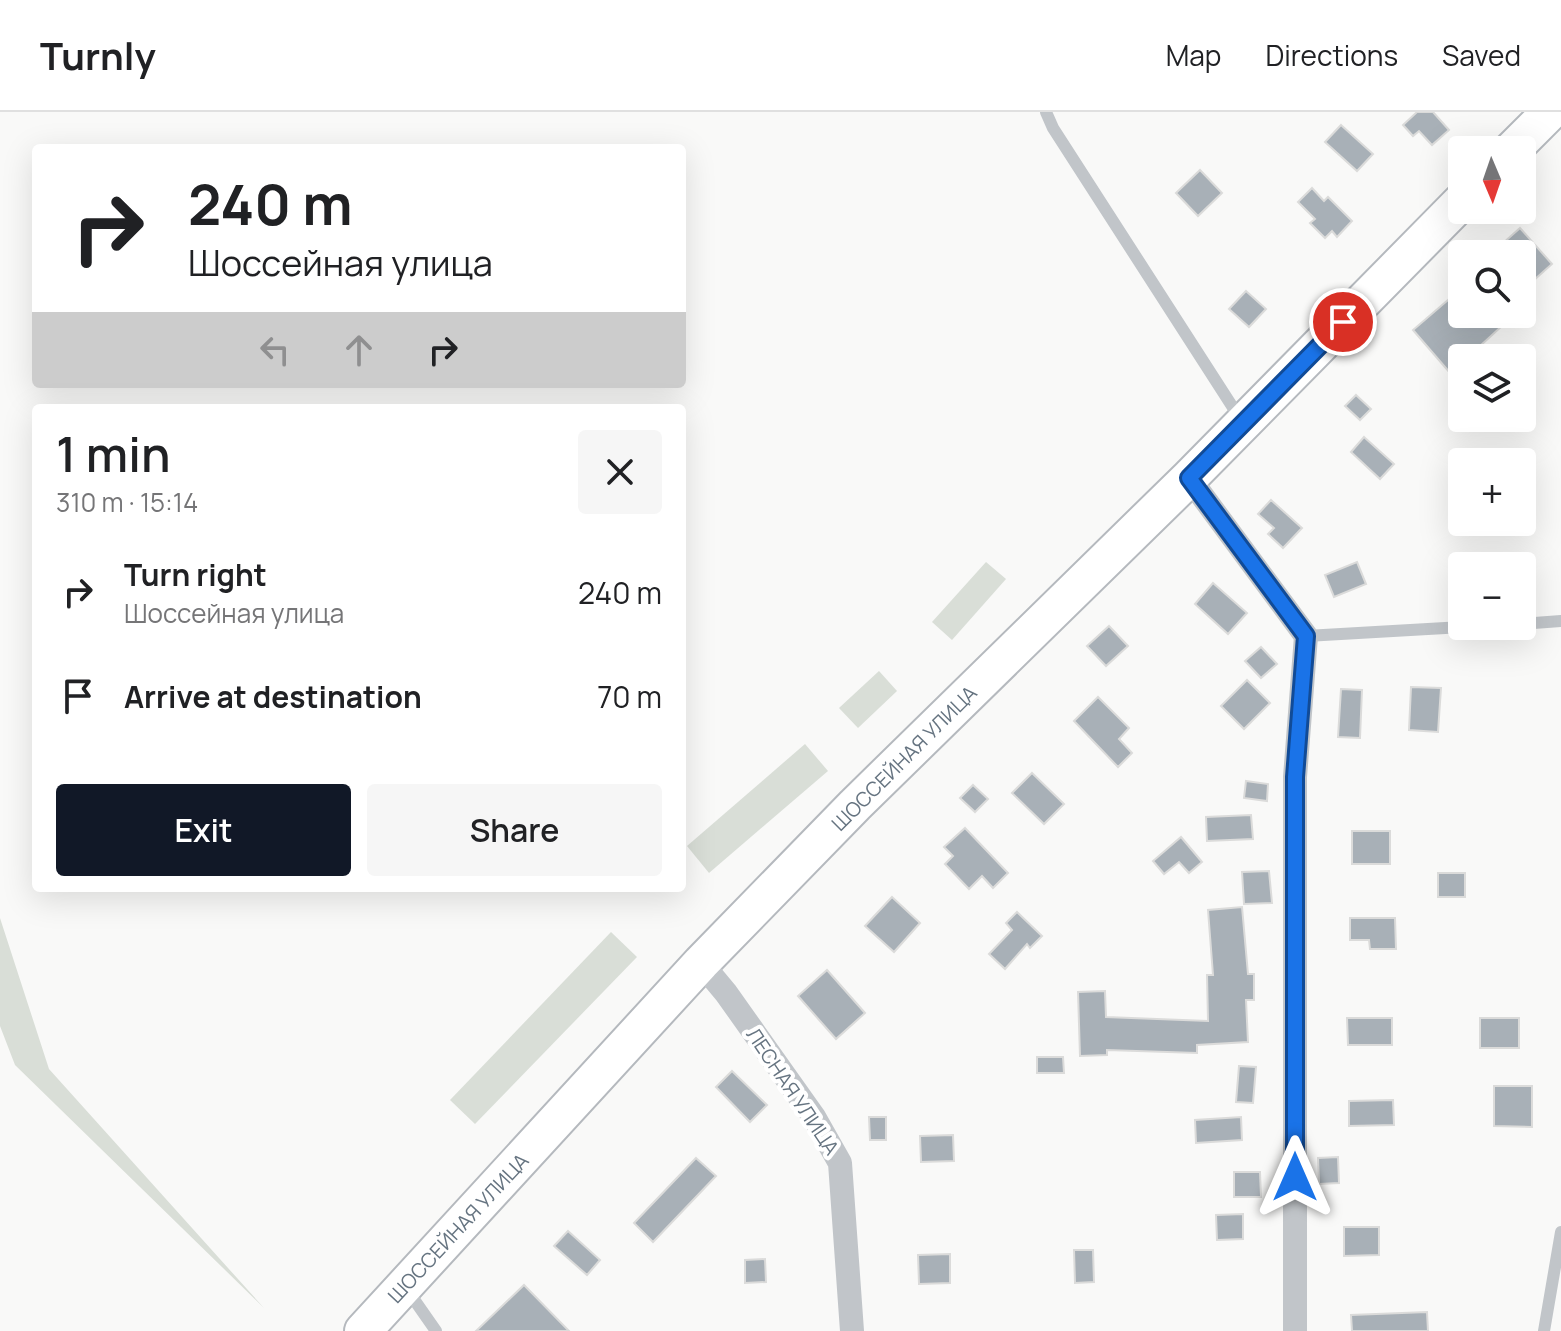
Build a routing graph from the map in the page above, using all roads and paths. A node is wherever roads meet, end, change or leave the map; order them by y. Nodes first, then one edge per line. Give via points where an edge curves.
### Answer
1 (1046, 112) edge
2 (1550, 112) edge
3 (1526, 136) edge
4 (1448, 215) edge
5 (1243, 423) junction
6 (1189, 478) junction
7 (1561, 621) edge
8 (1536, 623) edge
9 (1448, 628) edge
10 (1306, 636) junction
11 (701, 963) junction
12 (1561, 1232) edge
13 (404, 1286) junction
14 (363, 1331) edge
15 (436, 1331) edge
16 (852, 1331) edge
17 (1295, 1331) edge
18 (1544, 1331) edge

1 - 5 lane
2 - 3 main road
4 - 5 main road, ШОССЕЙНАЯ УЛИЦА
5 - 6 main road, ШОССЕЙНАЯ УЛИЦА
6 - 10 street
6 - 11 main road, ШОССЕЙНАЯ УЛИЦА
7 - 8 lane
9 - 10 lane
10 - 17 street via 1295,777
11 - 13 main road, ШОССЕЙНАЯ УЛИЦА
11 - 16 street, ЛЕСНАЯ УЛИЦА via 814,1117 840,1163
12 - 18 lane
13 - 14 main road, ШОССЕЙНАЯ УЛИЦА
13 - 15 lane

